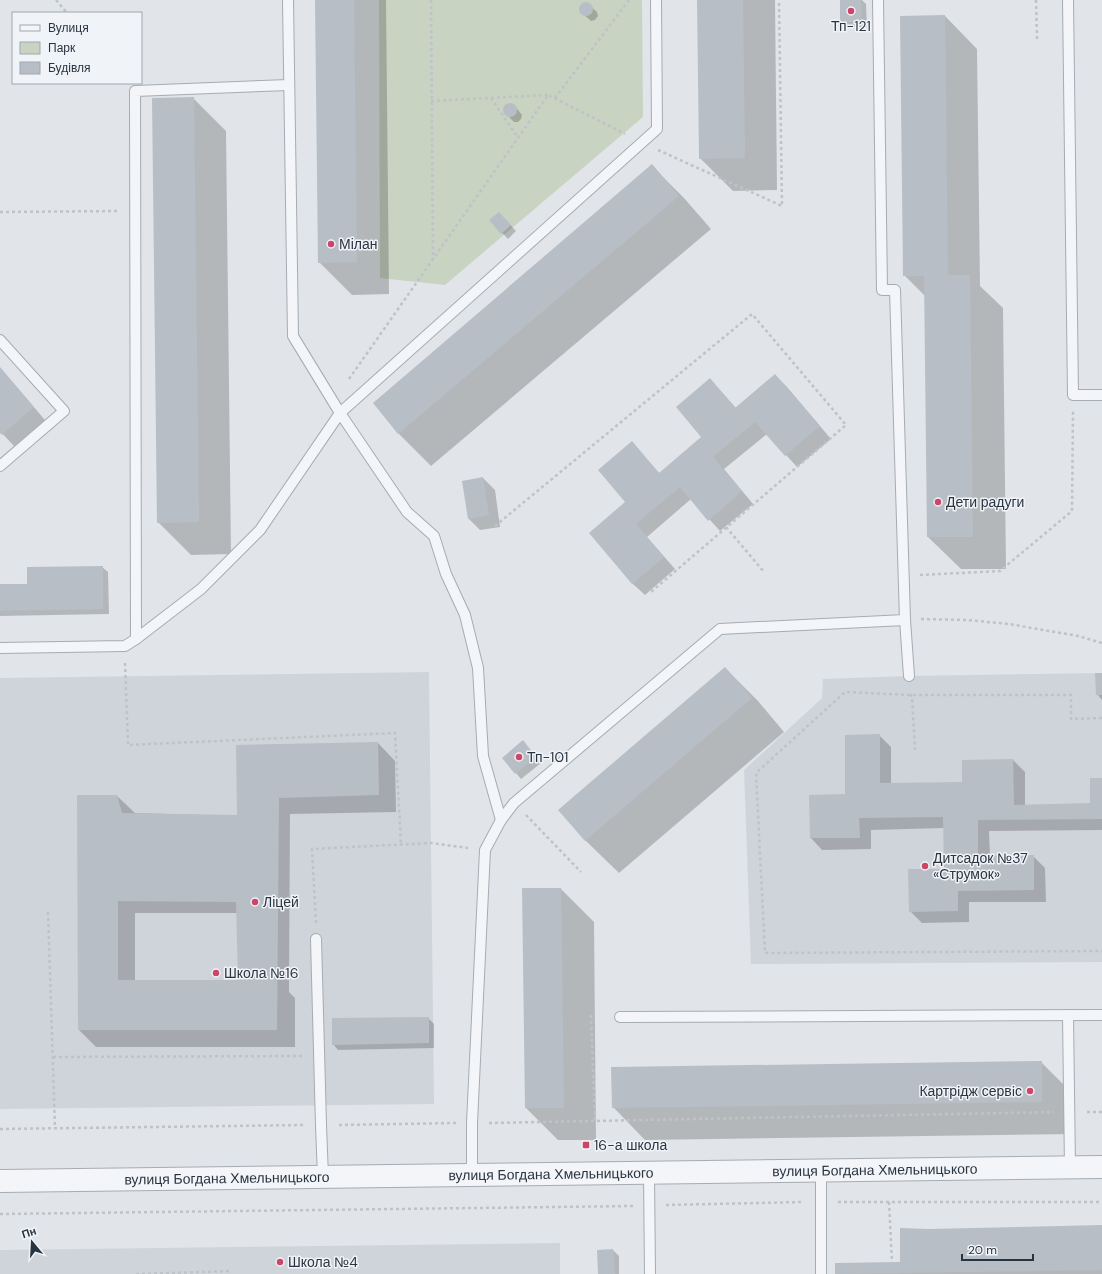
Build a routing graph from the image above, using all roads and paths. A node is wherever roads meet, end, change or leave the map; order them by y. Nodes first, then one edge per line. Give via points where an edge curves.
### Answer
1 (56, 0) edge
2 (288, 0) edge
3 (430, 0) edge
4 (629, 0) edge
5 (656, 0) edge
6 (779, 0) edge
7 (878, 0) edge
8 (1036, 0) edge
9 (1068, 0) edge
10 (66, 12) edge
11 (1037, 39) dead end
12 (289, 85) junction
13 (548, 95) junction
14 (491, 98) junction
15 (555, 98) junction
16 (431, 101) junction
17 (518, 138) junction
18 (642, 143) junction
19 (136, 211) junction
20 (0, 212) edge
21 (433, 259) junction
22 (0, 340) edge
23 (1073, 395) junction
24 (1102, 395) edge
25 (333, 403) junction
26 (340, 413) junction
27 (0, 466) edge
28 (495, 526) dead end
29 (726, 527) junction
30 (764, 572) dead end
31 (904, 576) junction
32 (651, 592) dead end
33 (905, 620) junction
34 (136, 639) junction
35 (1102, 643) edge
36 (125, 646) junction
37 (0, 648) edge
38 (909, 676) joint
39 (910, 695) junction
40 (1102, 718) edge
41 (915, 750) dead end
42 (514, 803) junction
43 (501, 820) junction
44 (401, 845) junction
45 (485, 850) junction
46 (581, 872) dead end
47 (48, 912) dead end
48 (316, 939) joint
49 (1102, 951) edge
50 (591, 1015) dead end
51 (1068, 1015) junction
52 (1102, 1015) edge
53 (620, 1017) dead end
54 (319, 1056) junction
55 (52, 1057) junction
56 (1069, 1112) junction
57 (1102, 1112) edge
58 (595, 1121) junction
59 (472, 1123) junction
60 (321, 1125) junction
61 (55, 1128) junction
62 (0, 1129) edge
63 (1102, 1167) edge
64 (1070, 1168) junction
65 (821, 1171) junction
66 (649, 1173) junction
67 (472, 1175) junction
68 (323, 1177) junction
69 (0, 1181) edge
70 (822, 1202) junction
71 (889, 1202) junction
72 (1102, 1202) edge
73 (649, 1205) junction
74 (0, 1214) edge
75 (892, 1262) dead end
76 (232, 1271) dead end
77 (136, 1274) edge
78 (650, 1274) edge
79 (821, 1274) edge

1 - 10 path
2 - 12 lane
3 - 16 path
4 - 15 path
5 - 18 lane via 657,129
6 - 18 path via 782,206
7 - 31 lane via 882,290 895,290
8 - 11 path
9 - 23 lane
12 - 19 lane via 135,91
12 - 25 lane via 293,336
13 - 14 path
13 - 15 path
13 - 17 path
14 - 16 path
14 - 17 path
15 - 18 path
16 - 21 path
17 - 21 path
18 - 26 lane
19 - 20 path
19 - 34 lane
21 - 25 path
22 - 27 lane via 64,411
23 - 24 lane
23 - 31 path via 1072,511 1000,571
25 - 26 lane
26 - 34 lane via 260,530 201,589
26 - 43 lane via 407,512 434,536 446,574 465,615 478,668 483,756
28 - 29 path via 752,314 846,425
29 - 30 path
29 - 32 path
31 - 33 lane
33 - 35 path via 967,620 1009,624 1078,636
33 - 38 lane
33 - 42 lane via 720,629
34 - 36 lane
36 - 37 lane
36 - 44 path via 128,745 395,733
38 - 39 path
39 - 40 path via 1071,695 1071,719
39 - 41 path
39 - 49 path via 845,692 756,773 765,953
42 - 43 lane
42 - 46 path
43 - 45 lane
44 - 45 path via 431,843
44 - 48 path via 312,849
45 - 59 lane
47 - 55 path
48 - 54 lane
50 - 58 path
51 - 52 lane
51 - 53 lane
51 - 56 lane
54 - 55 path
54 - 60 lane
55 - 61 path
56 - 57 path
56 - 58 path
56 - 64 lane
58 - 59 path
59 - 60 path
59 - 67 lane
60 - 61 path
60 - 68 lane
61 - 62 path
63 - 64 street, вулиця Богдана Хмельницького
64 - 65 street, вулиця Богдана Хмельницького
65 - 66 street, вулиця Богдана Хмельницького
65 - 70 lane
66 - 67 street, вулиця Богдана Хмельницького
66 - 73 lane
67 - 68 street, вулиця Богдана Хмельницького
68 - 69 street, вулиця Богдана Хмельницького
70 - 71 path
70 - 73 path
70 - 79 lane
71 - 72 path
71 - 75 path
73 - 74 path
73 - 78 lane
76 - 77 path

